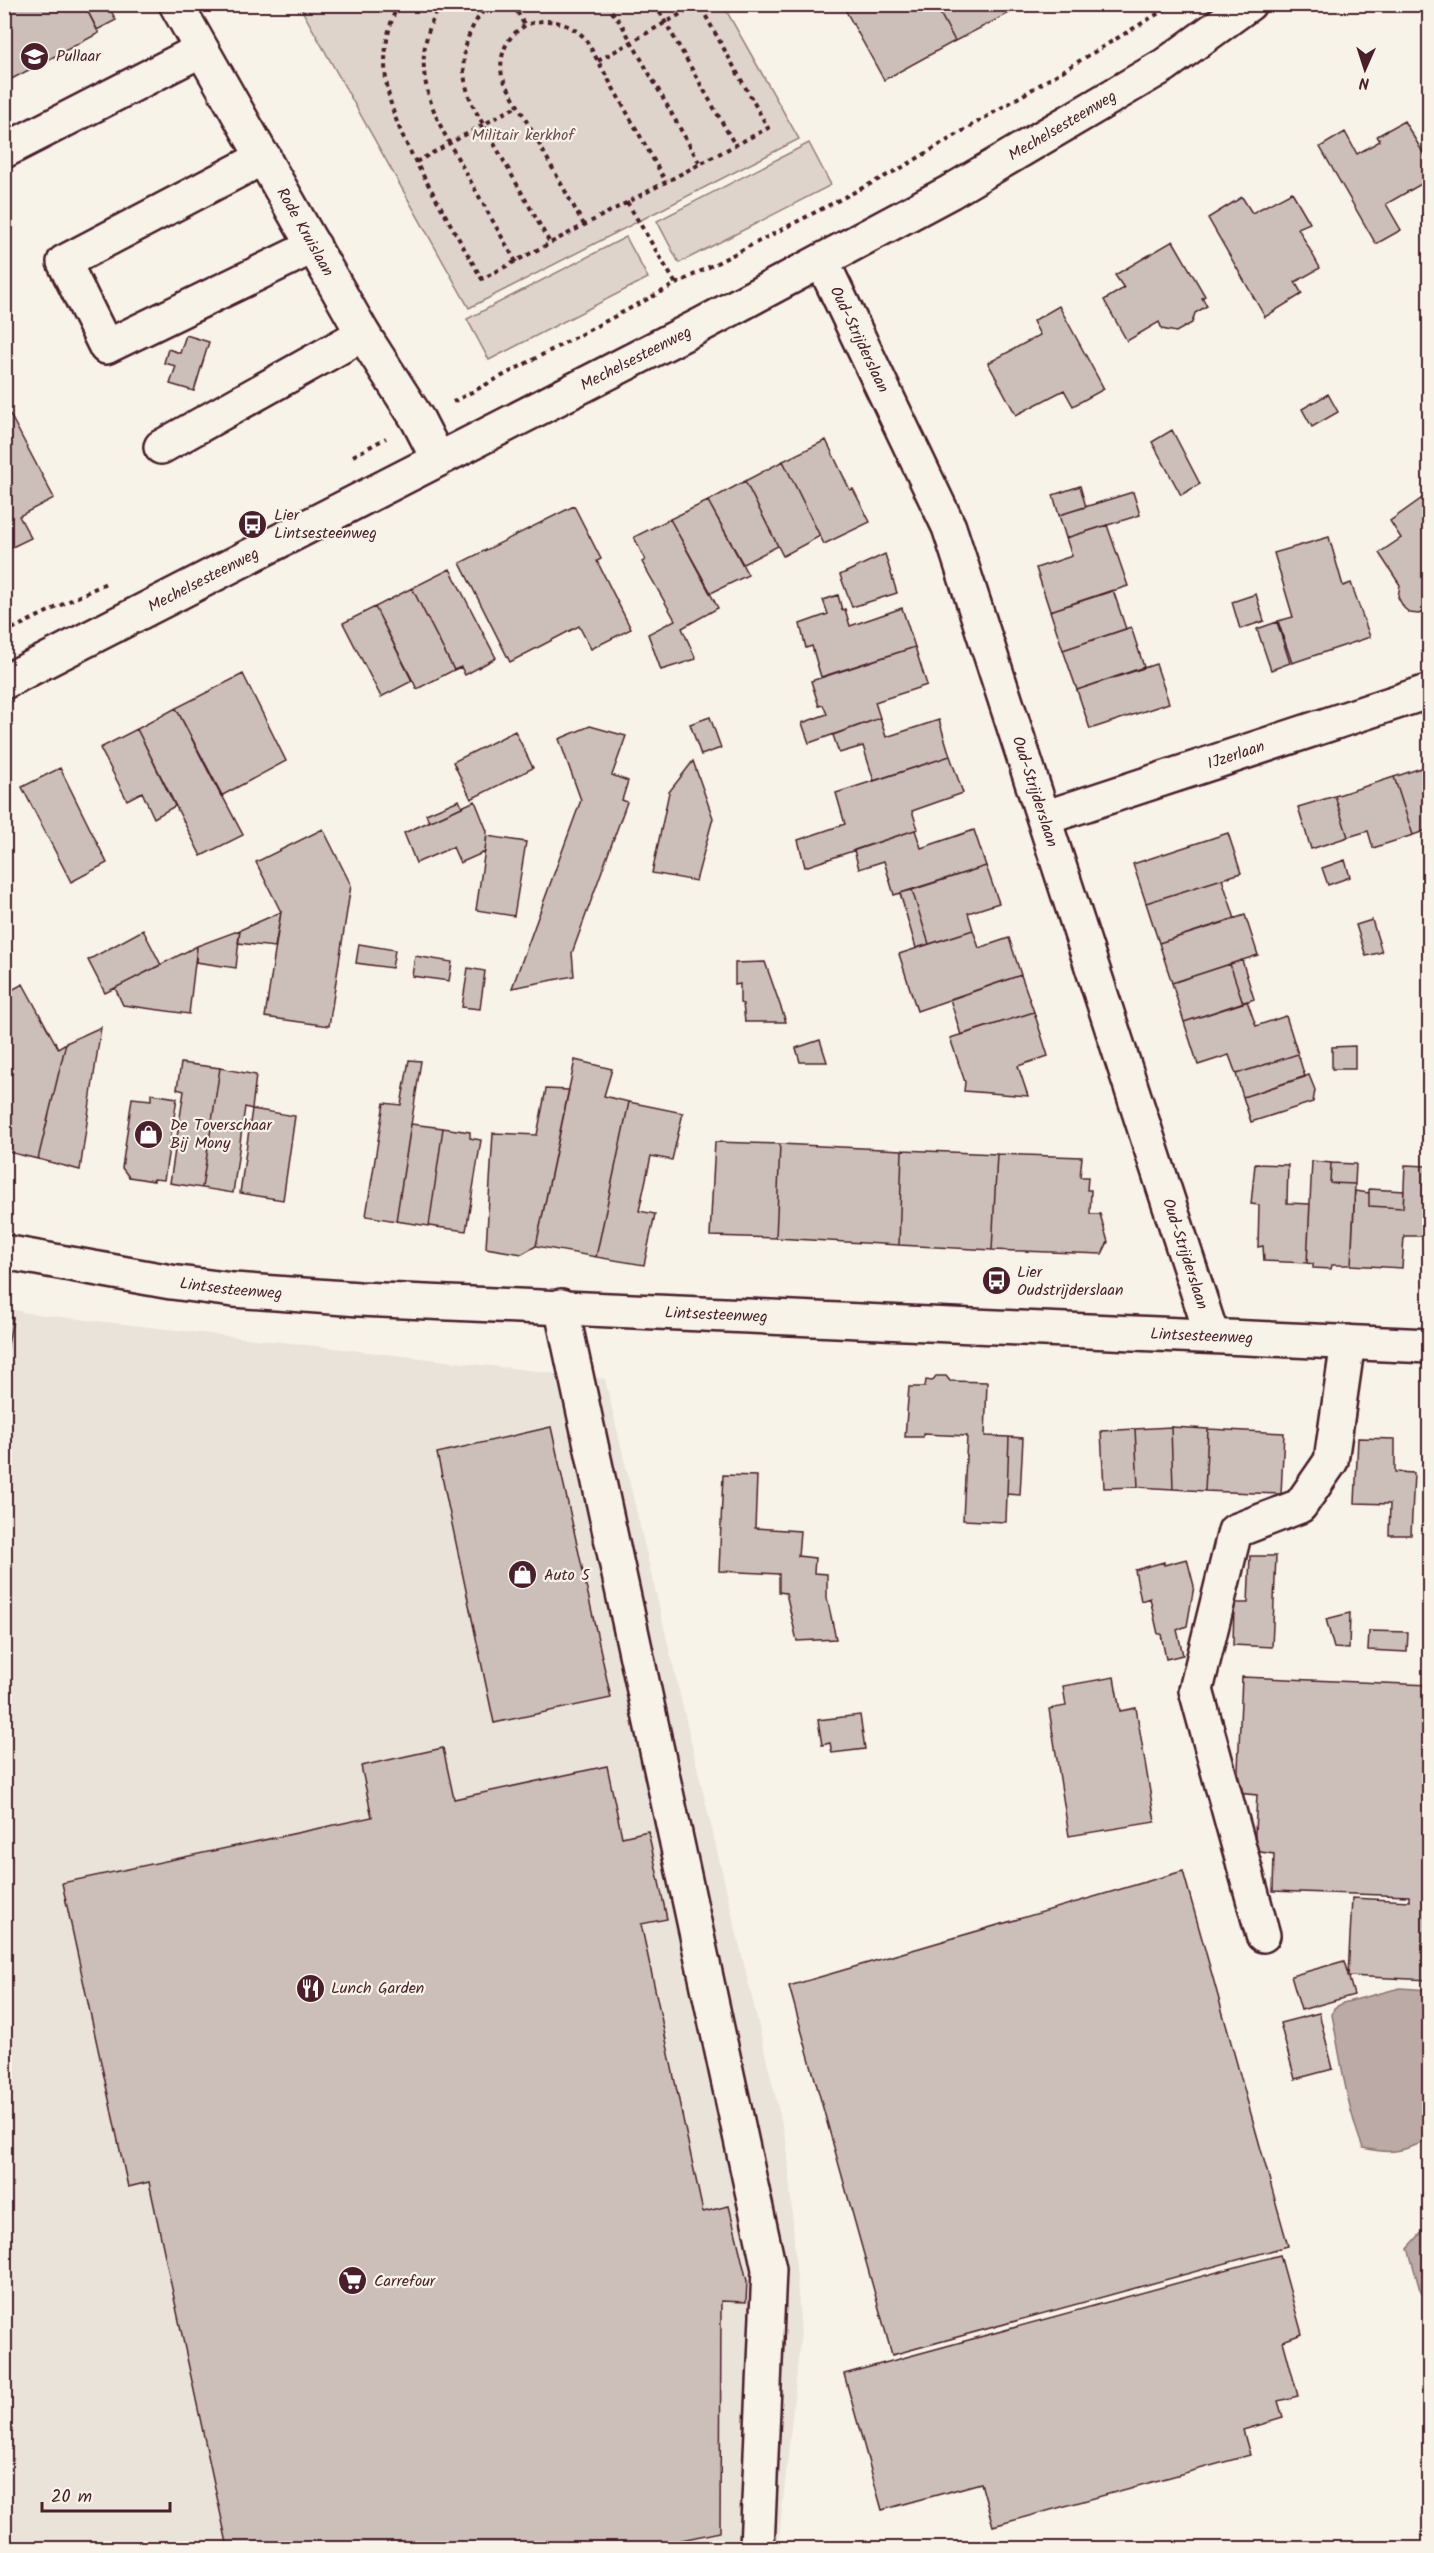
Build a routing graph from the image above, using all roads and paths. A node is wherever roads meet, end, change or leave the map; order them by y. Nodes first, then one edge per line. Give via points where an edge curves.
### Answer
1 (176, 4) edge
2 (398, 4) edge
3 (441, 4) edge
4 (490, 4) edge
5 (513, 4) edge
6 (606, 4) edge
7 (655, 4) edge
8 (698, 4) edge
9 (1174, 4) edge
10 (1249, 4) edge
11 (665, 23) junction
12 (525, 26) junction
13 (631, 42) junction
14 (201, 50) junction
15 (598, 60) junction
16 (517, 106) junction
17 (483, 124) junction
18 (449, 143) junction
19 (735, 145) junction
20 (4, 151) edge
21 (264, 157) junction
22 (416, 162) junction
23 (700, 164) junction
24 (666, 182) junction
25 (627, 202) junction
26 (584, 225) junction
27 (549, 243) junction
28 (314, 246) junction
29 (822, 261) junction
30 (516, 262) junction
31 (676, 284) junction
32 (363, 334) junction
33 (418, 420) junction
34 (161, 447) dead end
35 (438, 459) junction
36 (4, 682) edge
37 (1430, 691) edge
38 (1044, 818) junction
39 (4, 1252) edge
40 (561, 1306) junction
41 (1212, 1336) junction
42 (1348, 1342) junction
43 (1430, 1346) edge
44 (1263, 1935) dead end
45 (757, 2548) edge

1 - 14 street, Rode Kruislaan
2 - 22 path via 389,34 386,79 396,125
3 - 18 path via 426,42 424,76 432,111
4 - 17 path via 472,26 463,61 468,97
5 - 12 path
6 - 13 path
7 - 11 path
8 - 11 path
8 - 19 path via 768,128
9 - 31 path via 903,167
10 - 29 street, Mechelsesteenweg via 1166,65 950,192
11 - 13 path
11 - 19 path
12 - 15 path via 544,20 564,22 585,38
12 - 16 path via 510,39 501,63 502,77
13 - 15 path
13 - 23 path
14 - 20 street
14 - 21 street, Rode Kruislaan
15 - 24 path
16 - 17 path
16 - 26 path
17 - 18 path
17 - 27 path
18 - 22 path
18 - 30 path
19 - 23 path
21 - 28 street, Rode Kruislaan
21 - 28 street via 64,262 106,347
22 - 30 path via 482,279
23 - 24 path
24 - 25 path
25 - 26 path
25 - 31 path
26 - 27 path
27 - 30 path
28 - 32 street, Rode Kruislaan
29 - 35 street, Mechelsesteenweg
29 - 38 street, Oud-Strijderslaan via 949,527
31 - 33 path
32 - 33 street, Rode Kruislaan
32 - 34 street
33 - 35 street, Rode Kruislaan
35 - 36 street, Mechelsesteenweg
37 - 38 street, IJzerlaan
38 - 41 street, Oud-Strijderslaan
39 - 40 street, Lintsesteenweg via 233,1290
40 - 41 street, Lintsesteenweg
40 - 45 street via 769,2269
41 - 42 street, Lintsesteenweg
42 - 43 street, Lintsesteenweg
42 - 44 street via 1331,1461 1300,1506 1235,1531 1196,1690

